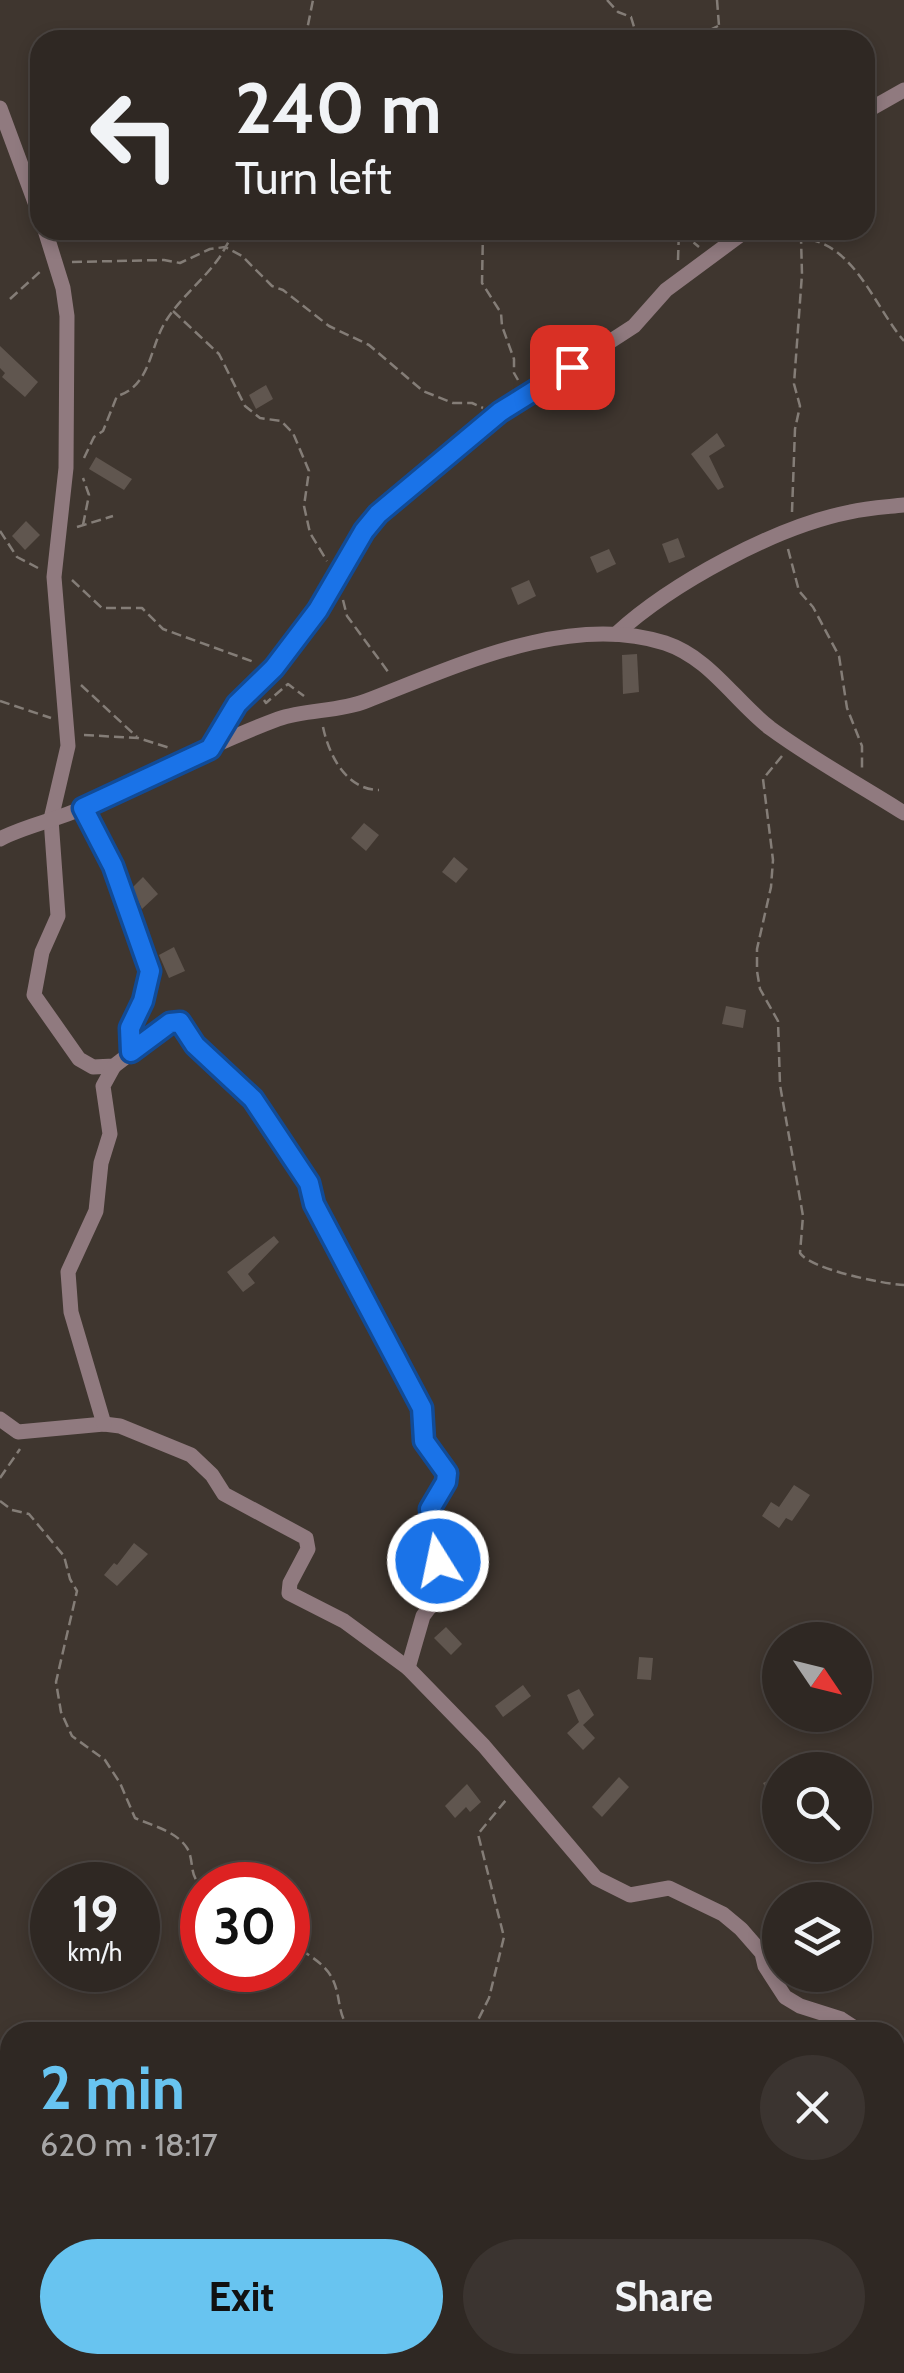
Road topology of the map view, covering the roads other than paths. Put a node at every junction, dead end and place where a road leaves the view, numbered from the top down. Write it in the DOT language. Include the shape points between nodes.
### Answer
graph roads {
  1 [pos="904,90"];
  2 [pos="875,106"];
  3 [pos="0,108"];
  4 [pos="30,189"];
  5 [pos="48,240"];
  6 [pos="734,240"];
  7 [pos="904,504"];
  8 [pos="616,634"];
  9 [pos="210,749"];
  10 [pos="83,808"];
  11 [pos="904,813"];
  12 [pos="51,819"];
  13 [pos="0,839"];
  14 [pos="131,1052"];
  15 [pos="114,1066"];
  16 [pos="0,1419"];
  17 [pos="104,1424"];
  18 [pos="408,1668"];
  19 [pos="846,2022"];
  1 -- 2 [label="street"];
  3 -- 4 [label="street"];
  5 -- 12 [label="street" via="64,288 68,414 55,568 66,766"];
  6 -- 9 [label="street" via="676,282 634,326 500,412 378,514"];
  7 -- 8 [label="street" via="785,531 713,568"];
  8 -- 9 [label="street" via="506,649 364,702 280,718"];
  8 -- 11 [label="street" via="692,655 766,725"];
  9 -- 10 [label="street"];
  10 -- 12 [label="street"];
  10 -- 14 [label="street" via="113,866 150,971 130,1028"];
  12 -- 13 [label="street"];
  12 -- 15 [label="street" via="58,916 34,995 84,1064"];
  14 -- 15 [label="street"];
  14 -- 18 [label="street" via="175,1020 253,1099 309,1183 327,1230 422,1408 424,1441 448,1476 430,1512 444,1582 423,1616"];
  15 -- 17 [label="street" via="103,1086 110,1134 96,1211 68,1272 71,1312"];
  16 -- 17 [label="street" via="18,1432"];
  17 -- 18 [label="street" via="191,1455 224,1494 304,1536 308,1550 289,1594 344,1621"];
  18 -- 19 [label="street" via="596,1878 630,1895 669,1888 722,1914 762,1953 786,1997"];
}
